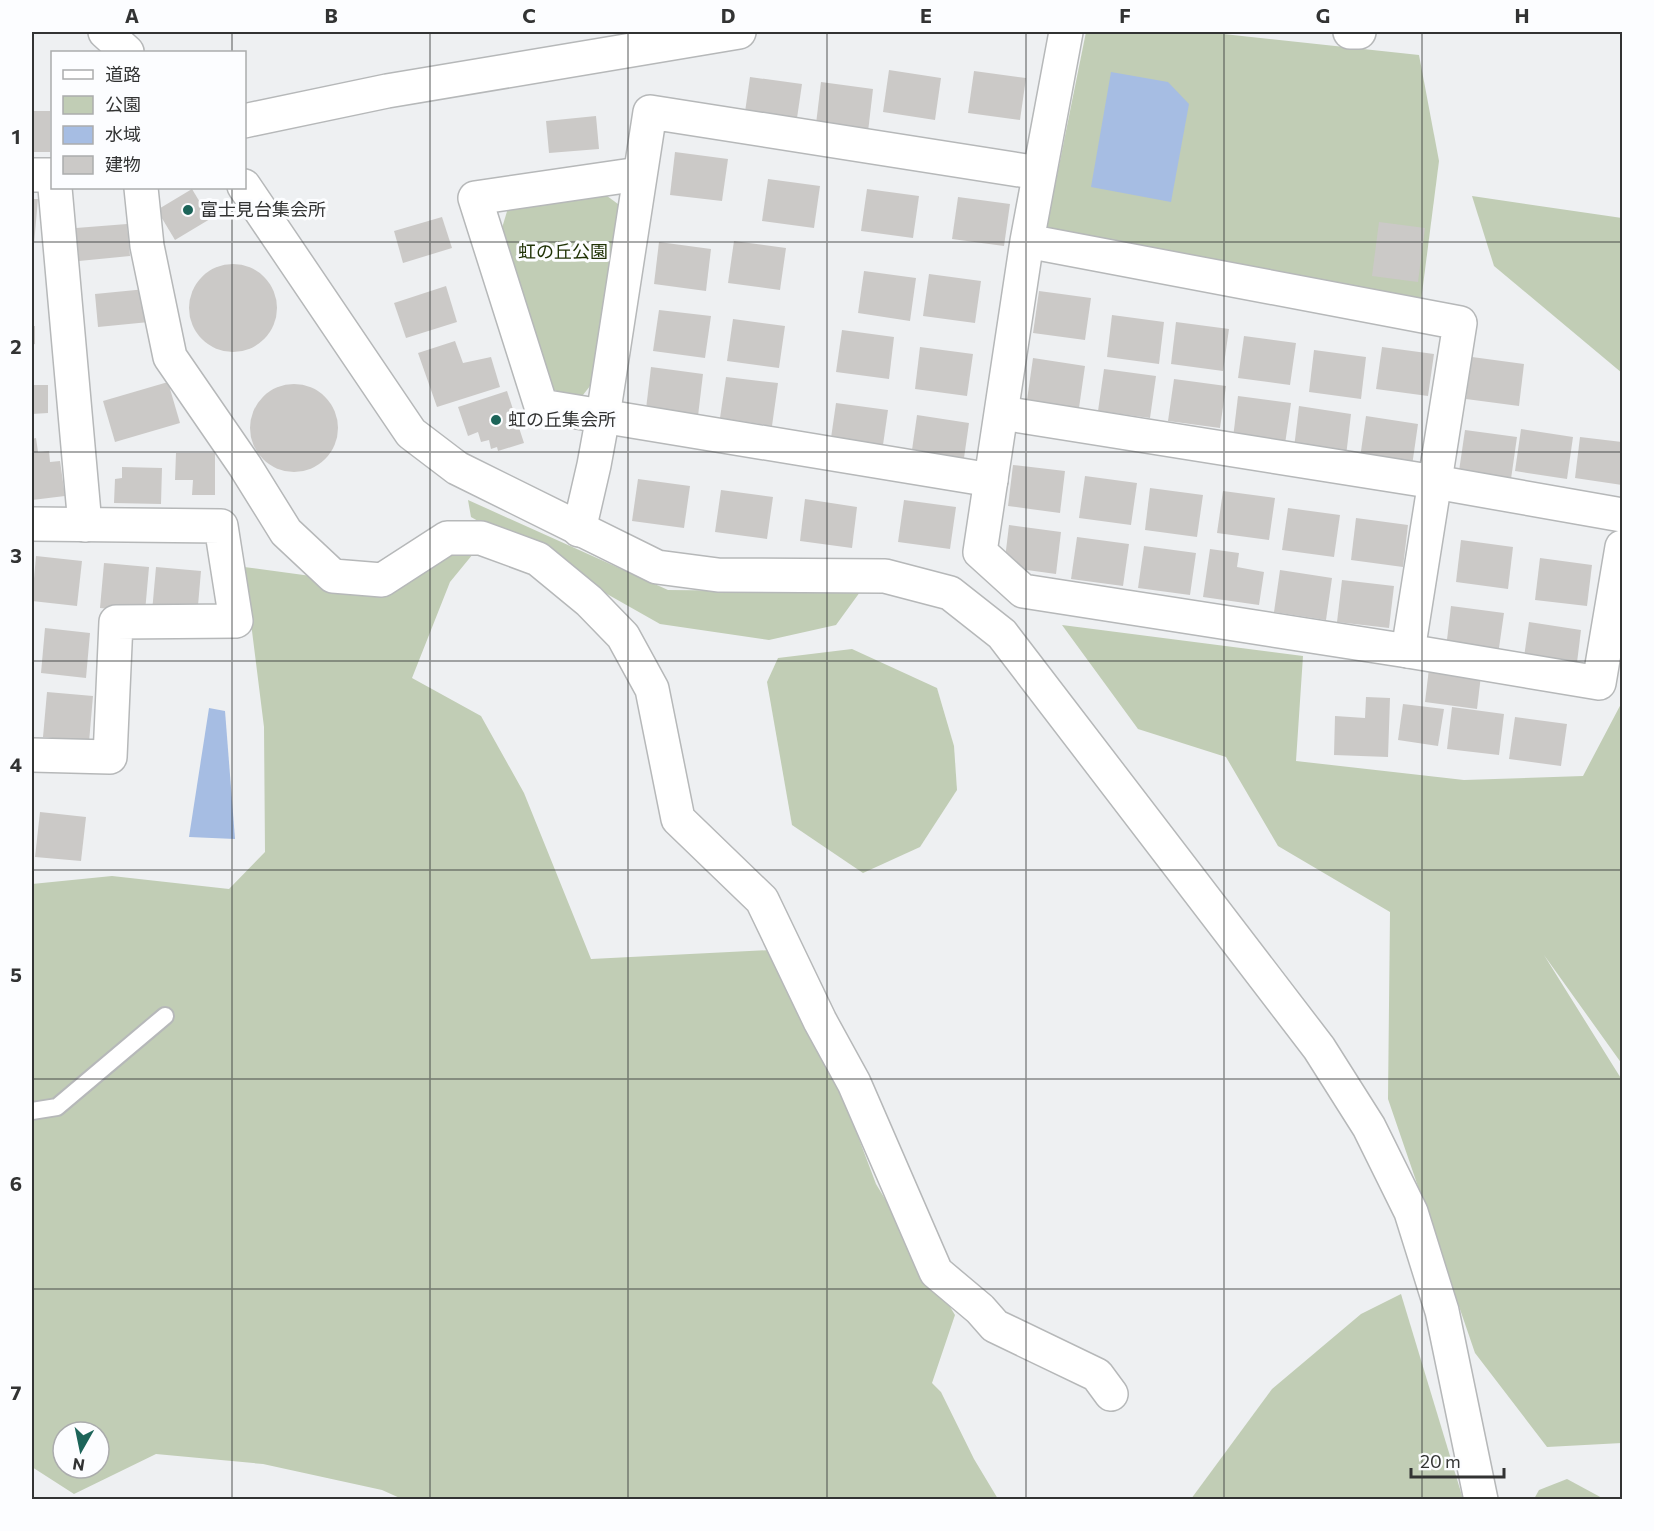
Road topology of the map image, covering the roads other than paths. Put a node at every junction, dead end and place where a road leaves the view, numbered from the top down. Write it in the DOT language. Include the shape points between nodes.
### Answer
graph roads {
  1 [pos="105,32"];
  2 [pos="739,32"];
  3 [pos="1065,32"];
  4 [pos="1350,32"];
  5 [pos="1359,32"];
  6 [pos="678,36"];
  7 [pos="126,51"];
  8 [pos="246,121"];
  9 [pos="1039,173"];
  10 [pos="639,174"];
  11 [pos="32,175"];
  12 [pos="51,176"];
  13 [pos="55,189"];
  14 [pos="141,189"];
  15 [pos="246,189"];
  16 [pos="1027,241"];
  17 [pos="1002,413"];
  18 [pos="603,416"];
  19 [pos="991,480"];
  20 [pos="1435,482"];
  21 [pos="1623,515"];
  22 [pos="32,524"];
  23 [pos="86,525"];
  24 [pos="579,530"];
  25 [pos="1623,547"];
  26 [pos="1408,651"];
  27 [pos="32,755"];
  28 [pos="165,1016"];
  29 [pos="32,1111"];
  30 [pos="1111,1394"];
  31 [pos="1481,1500"];
  1 -- 7 [label="street"];
  2 -- 6 [label="street"];
  3 -- 9 [label="street"];
  4 -- 5 [label="street"];
  6 -- 8 [label="street"];
  9 -- 10 [label="street" via="650,112"];
  9 -- 16 [label="street"];
  10 -- 18 [label="street"];
  10 -- 18 [label="street" via="475,198 541,406"];
  11 -- 12 [label="street"];
  13 -- 23 [label="street"];
  14 -- 30 [label="street" via="147,246 170,357 286,532 333,576 382,580 447,538 481,538 538,559 624,636 652,689 678,819 762,900 854,1083 936,1272 995,1326 1098,1375"];
  15 -- 24 [label="street" via="411,433 457,468"];
  16 -- 17 [label="street"];
  16 -- 20 [label="street" via="1460,323"];
  17 -- 19 [label="street"];
  17 -- 20 [label="street"];
  18 -- 19 [label="street"];
  18 -- 24 [label="street"];
  19 -- 26 [label="street" via="980,552 1023,591"];
  20 -- 21 [label="street"];
  20 -- 26 [label="street"];
  22 -- 23 [label="street"];
  23 -- 27 [label="street" via="221,526 236,621 116,622 110,757"];
  24 -- 31 [label="street" via="657,567 718,575 885,576 950,593 1002,634 1319,1048 1369,1127 1411,1212 1442,1311"];
  25 -- 26 [label="street" via="1599,683"];
  28 -- 29 [label="lane" via="57,1107"];
}
